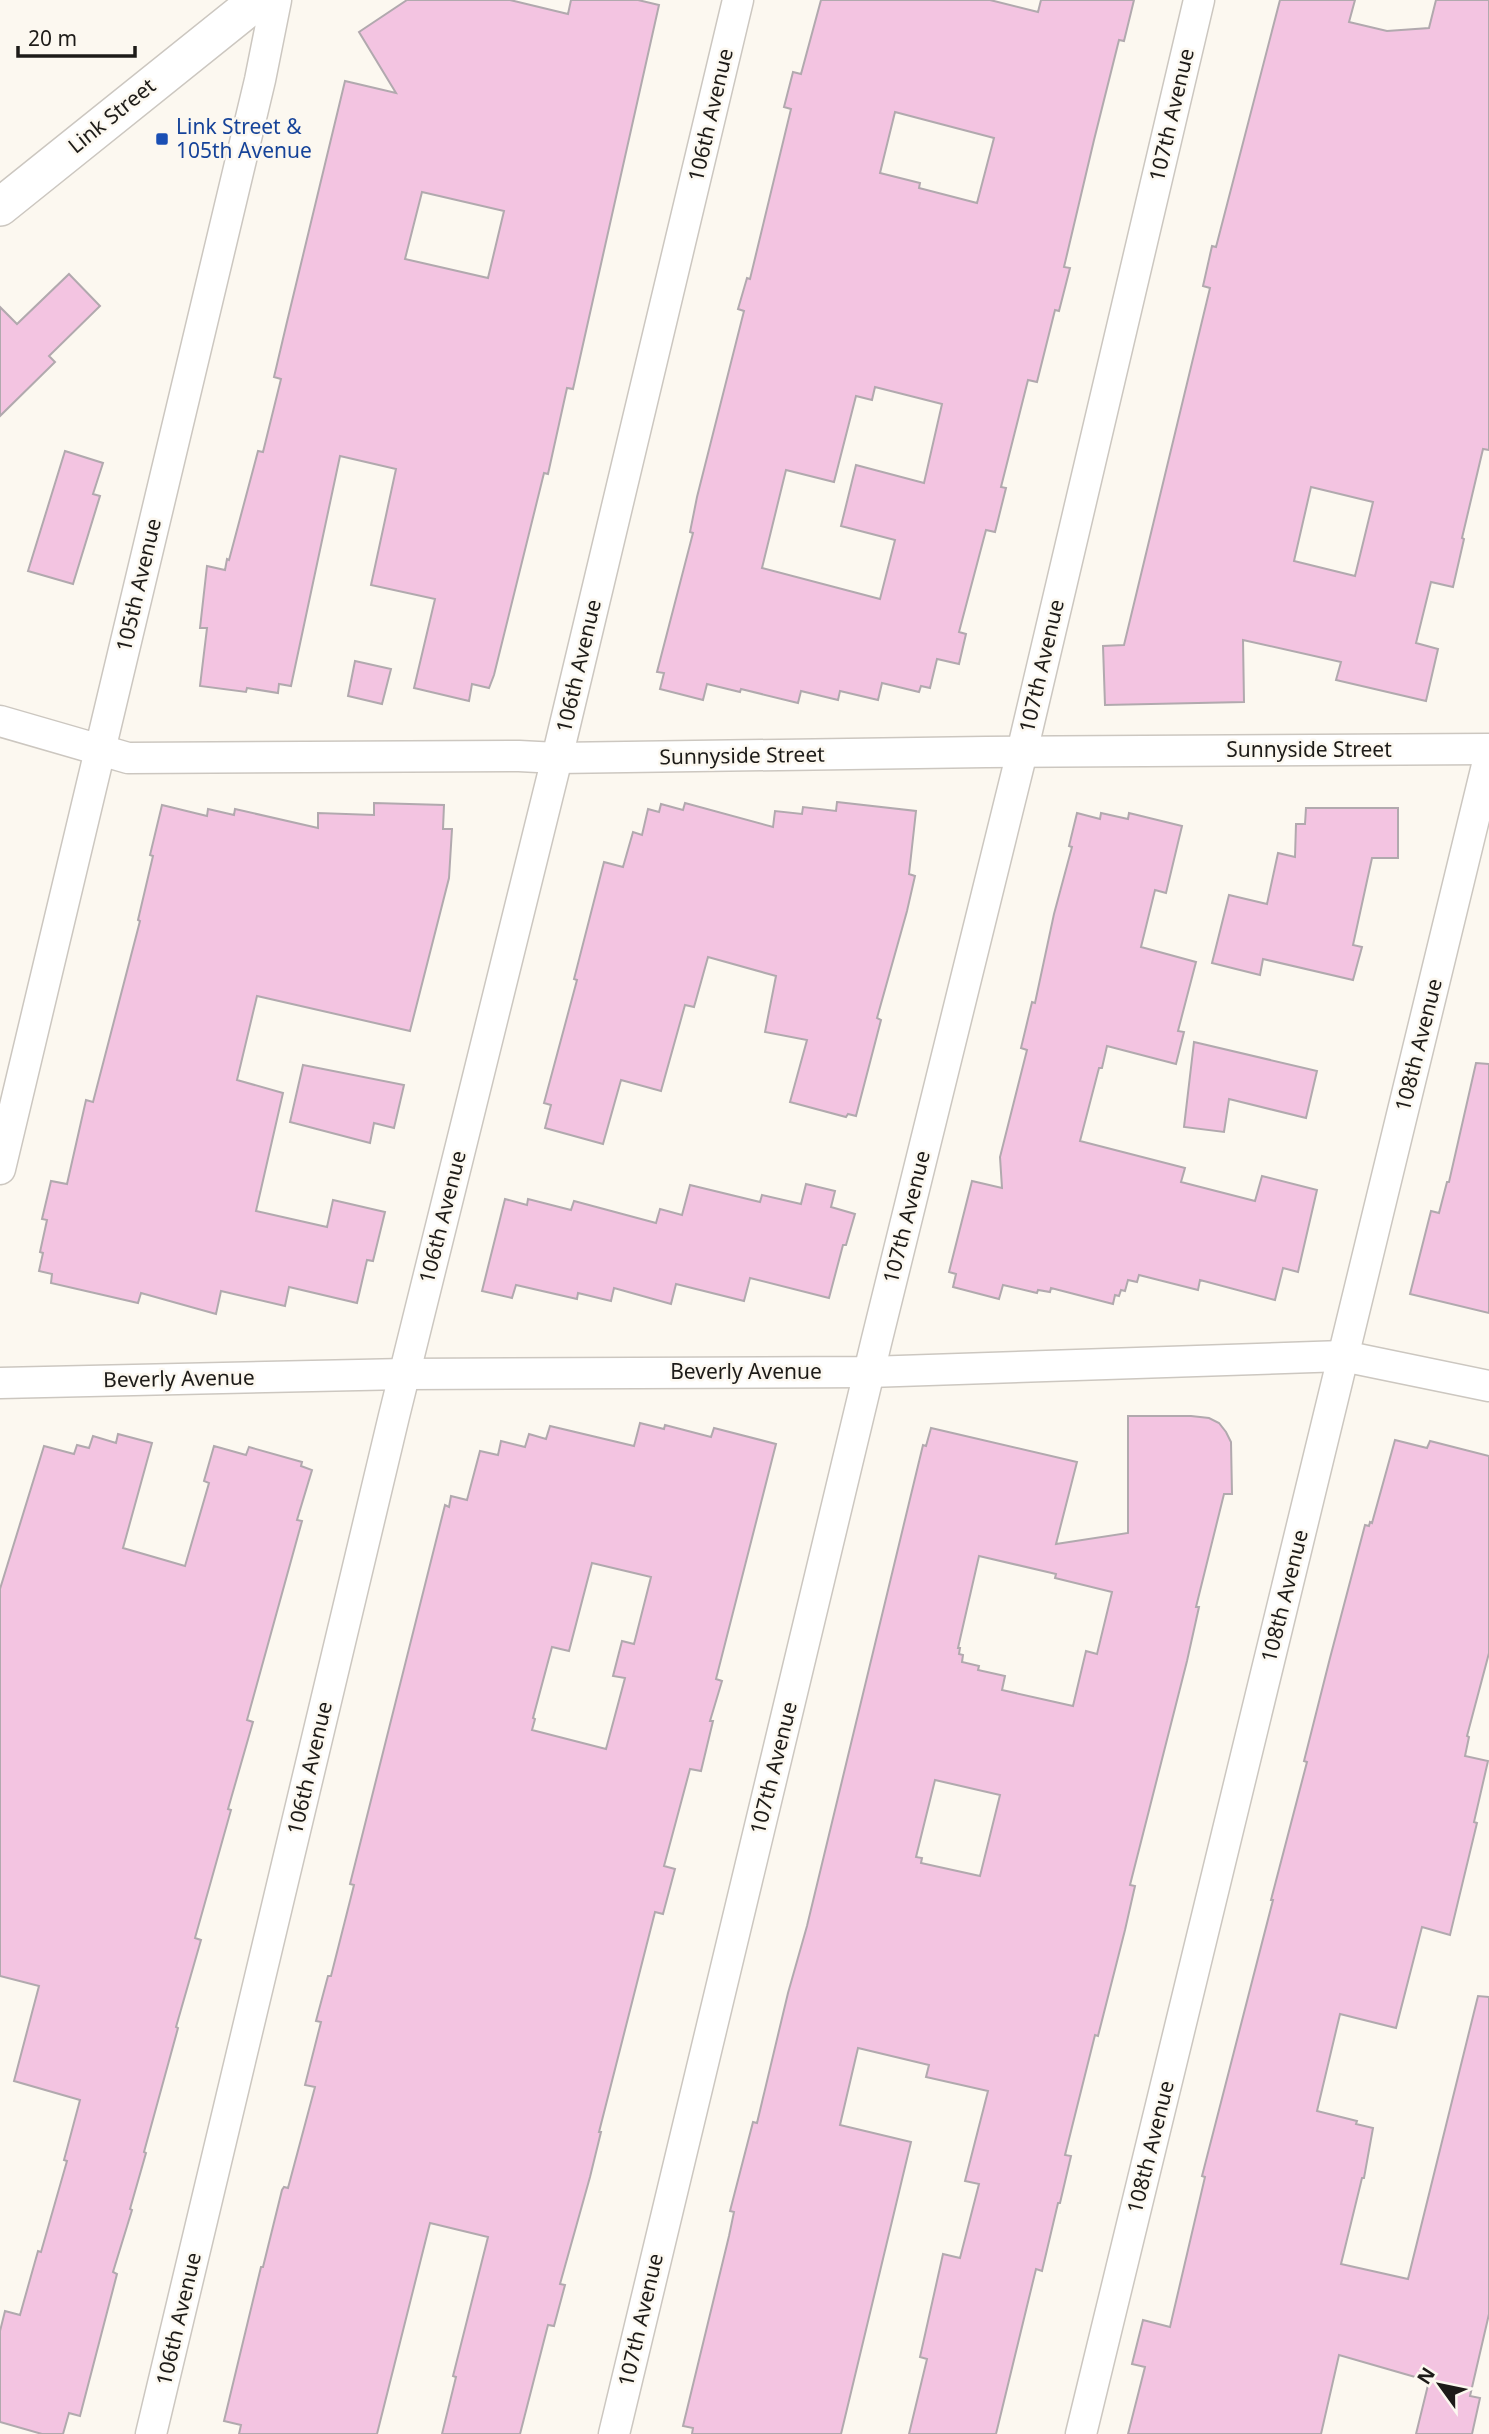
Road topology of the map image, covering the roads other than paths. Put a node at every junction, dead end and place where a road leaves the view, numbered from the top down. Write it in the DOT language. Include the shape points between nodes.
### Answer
graph roads {
  1 [pos="258,0"];
  2 [pos="276,0"];
  3 [pos="738,0"];
  4 [pos="1199,0"];
  5 [pos="0,207"];
  6 [pos="0,721"];
  7 [pos="1489,749"];
  8 [pos="101,750"];
  9 [pos="1022,752"];
  10 [pos="1489,757"];
  11 [pos="557,758"];
  12 [pos="0,1170"];
  13 [pos="1343,1356"];
  14 [pos="869,1372"];
  15 [pos="405,1374"];
  16 [pos="0,1383"];
  17 [pos="1489,1385"];
  18 [pos="151,2434"];
  19 [pos="614,2434"];
  20 [pos="1081,2434"];
  1 -- 5 [label="street, Link Street"];
  2 -- 8 [label="street, 105th Avenue"];
  3 -- 11 [label="street, 106th Avenue"];
  4 -- 9 [label="street, 107th Avenue"];
  6 -- 8 [label="street, Sunnyside Street"];
  7 -- 9 [label="street, Sunnyside Street"];
  8 -- 11 [label="street, Sunnyside Street" via="128,758"];
  8 -- 12 [label="street, 105th Avenue"];
  9 -- 11 [label="street, Sunnyside Street"];
  9 -- 14 [label="street, 107th Avenue"];
  10 -- 13 [label="street, 108th Avenue"];
  11 -- 15 [label="street, 106th Avenue"];
  13 -- 14 [label="street, Beverly Avenue"];
  13 -- 17 [label="street, Beverly Avenue"];
  13 -- 20 [label="street, 108th Avenue"];
  14 -- 15 [label="street, Beverly Avenue"];
  14 -- 19 [label="street, 107th Avenue"];
  15 -- 16 [label="street, Beverly Avenue"];
  15 -- 18 [label="street, 106th Avenue"];
}
